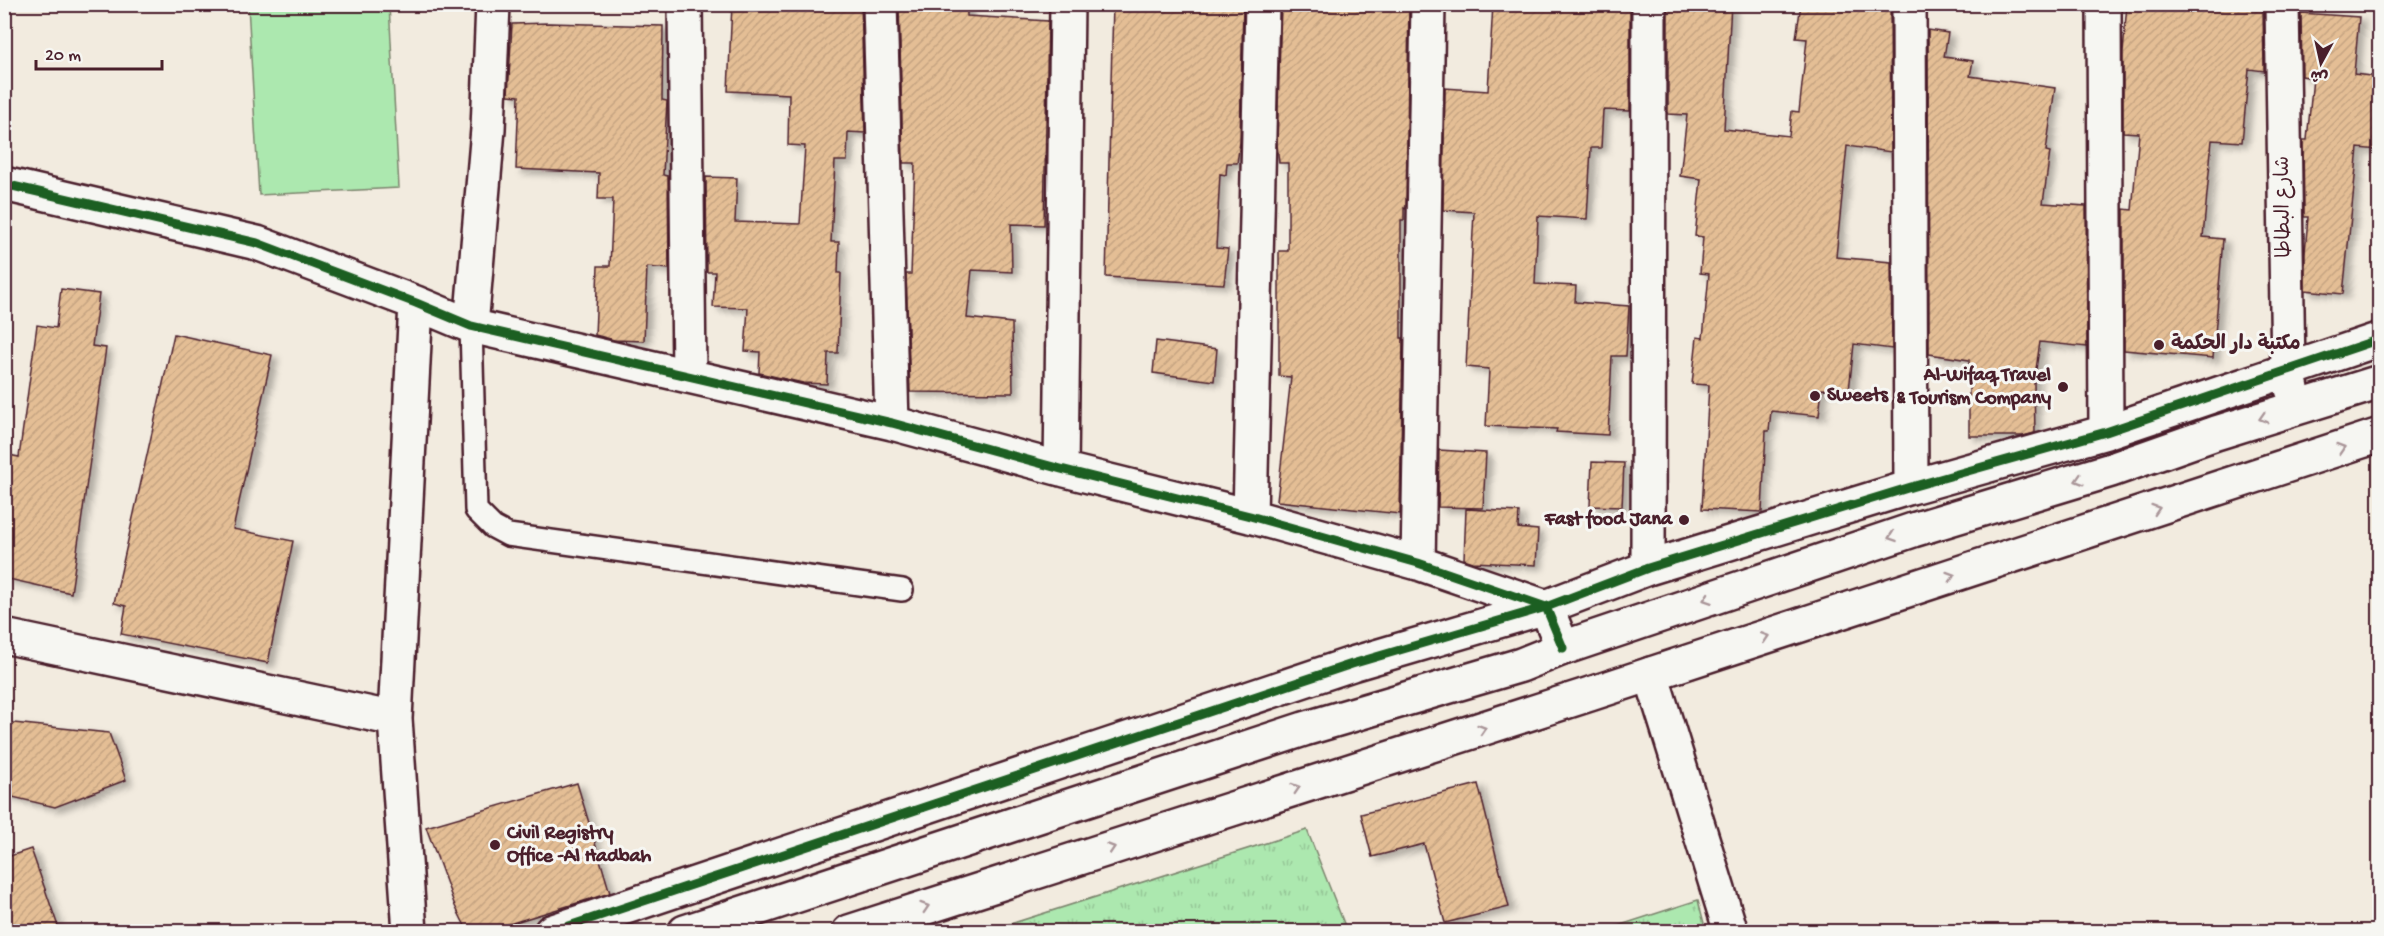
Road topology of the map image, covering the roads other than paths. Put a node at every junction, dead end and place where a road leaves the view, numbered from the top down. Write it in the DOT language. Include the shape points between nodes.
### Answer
graph roads {
  1 [pos="493,4"];
  2 [pos="685,4"];
  3 [pos="880,4"];
  4 [pos="1067,4"];
  5 [pos="1262,4"];
  6 [pos="1428,4"];
  7 [pos="1649,4"];
  8 [pos="1909,4"];
  9 [pos="2104,4"];
  10 [pos="2282,4"];
  11 [pos="4,184"];
  12 [pos="416,303"];
  13 [pos="471,326"];
  14 [pos="2379,339"];
  15 [pos="2288,370"];
  16 [pos="689,376"];
  17 [pos="2379,382"];
  18 [pos="2295,408"];
  19 [pos="892,423"];
  20 [pos="2106,432"];
  21 [pos="2379,435"];
  22 [pos="1061,469"];
  23 [pos="1911,487"];
  24 [pos="1250,516"];
  25 [pos="1418,563"];
  26 [pos="1648,568"];
  27 [pos="902,591"];
  28 [pos="1546,607"];
  29 [pos="4,636"];
  30 [pos="1563,648"];
  31 [pos="1651,674"];
  32 [pos="395,719"];
  33 [pos="410,932"];
  34 [pos="552,932"];
  35 [pos="686,932"];
  36 [pos="849,932"];
  37 [pos="1731,932"];
  1 -- 13 [label="street" via="488,129"];
  2 -- 16 [label="street"];
  3 -- 19 [label="street"];
  4 -- 22 [label="street"];
  5 -- 24 [label="street"];
  6 -- 25 [label="street"];
  7 -- 26 [label="street"];
  8 -- 23 [label="street"];
  9 -- 20 [label="street"];
  10 -- 15 [label="street, شارع البطاطا"];
  11 -- 12 [label="street" via="257,243"];
  12 -- 13 [label="street"];
  12 -- 32 [label="street"];
  13 -- 16 [label="street"];
  13 -- 27 [label="lane" via="476,510 493,526 508,535"];
  14 -- 15 [label="street"];
  15 -- 18 [label="street, شارع البطاطا"];
  15 -- 20 [label="street"];
  16 -- 19 [label="street"];
  17 -- 18 [label="street"];
  18 -- 30 [label="street, one-way" via="2111,470 1913,530"];
  19 -- 22 [label="street"];
  20 -- 23 [label="street"];
  31 -- 21 [label="street, one-way"];
  22 -- 24 [label="street"];
  23 -- 26 [label="street"];
  24 -- 25 [label="street"];
  25 -- 28 [label="street"];
  26 -- 28 [label="street"];
  28 -- 30 [label="street"];
  28 -- 34 [label="street" via="1352,664"];
  29 -- 32 [label="street"];
  30 -- 35 [label="street" via="1521,665 1304,729"];
  36 -- 31 [label="street, one-way"];
  31 -- 37 [label="street"];
  32 -- 33 [label="street"];
}
